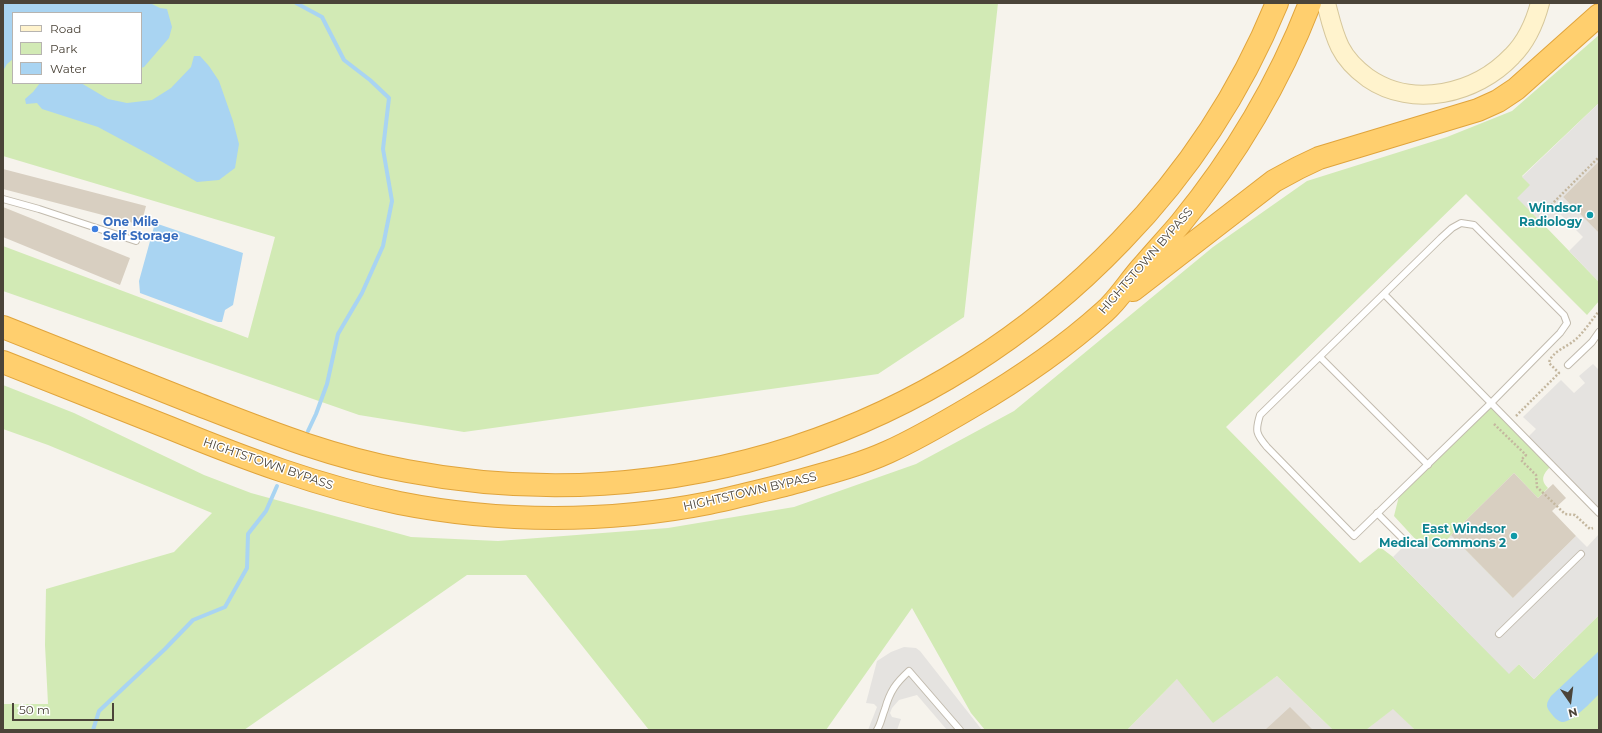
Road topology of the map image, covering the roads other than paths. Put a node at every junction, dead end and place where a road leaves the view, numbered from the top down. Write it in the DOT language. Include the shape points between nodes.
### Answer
graph roads {
  1 [pos="1277,3"];
  2 [pos="1310,3"];
  3 [pos="1326,3"];
  4 [pos="1540,3"];
  5 [pos="1599,15"];
  6 [pos="3,199"];
  7 [pos="136,241"];
  8 [pos="1384,294"];
  9 [pos="1106,310"];
  10 [pos="3,327"];
  11 [pos="1599,332"];
  12 [pos="1320,357"];
  13 [pos="3,362"];
  14 [pos="1568,365"];
  15 [pos="1491,403"];
  16 [pos="1428,465"];
  17 [pos="1377,513"];
  18 [pos="1599,513"];
  19 [pos="1407,543"];
  20 [pos="1581,554"];
  21 [pos="1499,634"];
  22 [pos="877,730"];
  23 [pos="960,730"];
  1 -- 10 [label="highway" via="1247,68 1198,148 1140,222 1065,296 989,353 937,385 870,419 767,456 715,469 607,484 552,486 498,483 415,473 366,463 284,438"];
  2 -- 9 [label="highway, HIGHTSTOWN BYPASS" via="1285,60 1230,158 1179,225"];
  3 -- 4 [label="main road" via="1340,48 1361,72 1380,85 1402,93 1435,95 1468,86 1500,68 1514,55 1532,27"];
  5 -- 9 [label="highway" via="1516,89 1498,101 1478,110 1319,158 1274,182"];
  6 -- 7 [label="lane"];
  8 -- 12 [label="lane"];
  8 -- 15 [label="lane"];
  8 -- 15 [label="lane" via="1441,238 1461,223 1474,225 1564,315 1567,323 1560,333"];
  9 -- 13 [label="highway, HIGHTSTOWN BYPASS" via="1008,385 942,424 887,452 834,473 707,504 595,517 510,517 460,512 402,504 343,490 288,474 232,453"];
  11 -- 14 [label="lane"];
  12 -- 16 [label="lane"];
  12 -- 17 [label="lane" via="1260,415 1256,428 1258,436 1354,536"];
  15 -- 16 [label="lane"];
  15 -- 18 [label="lane"];
  16 -- 17 [label="lane"];
  17 -- 19 [label="lane"];
  20 -- 21 [label="lane"];
  22 -- 23 [label="lane" via="896,683 909,671"];
}
